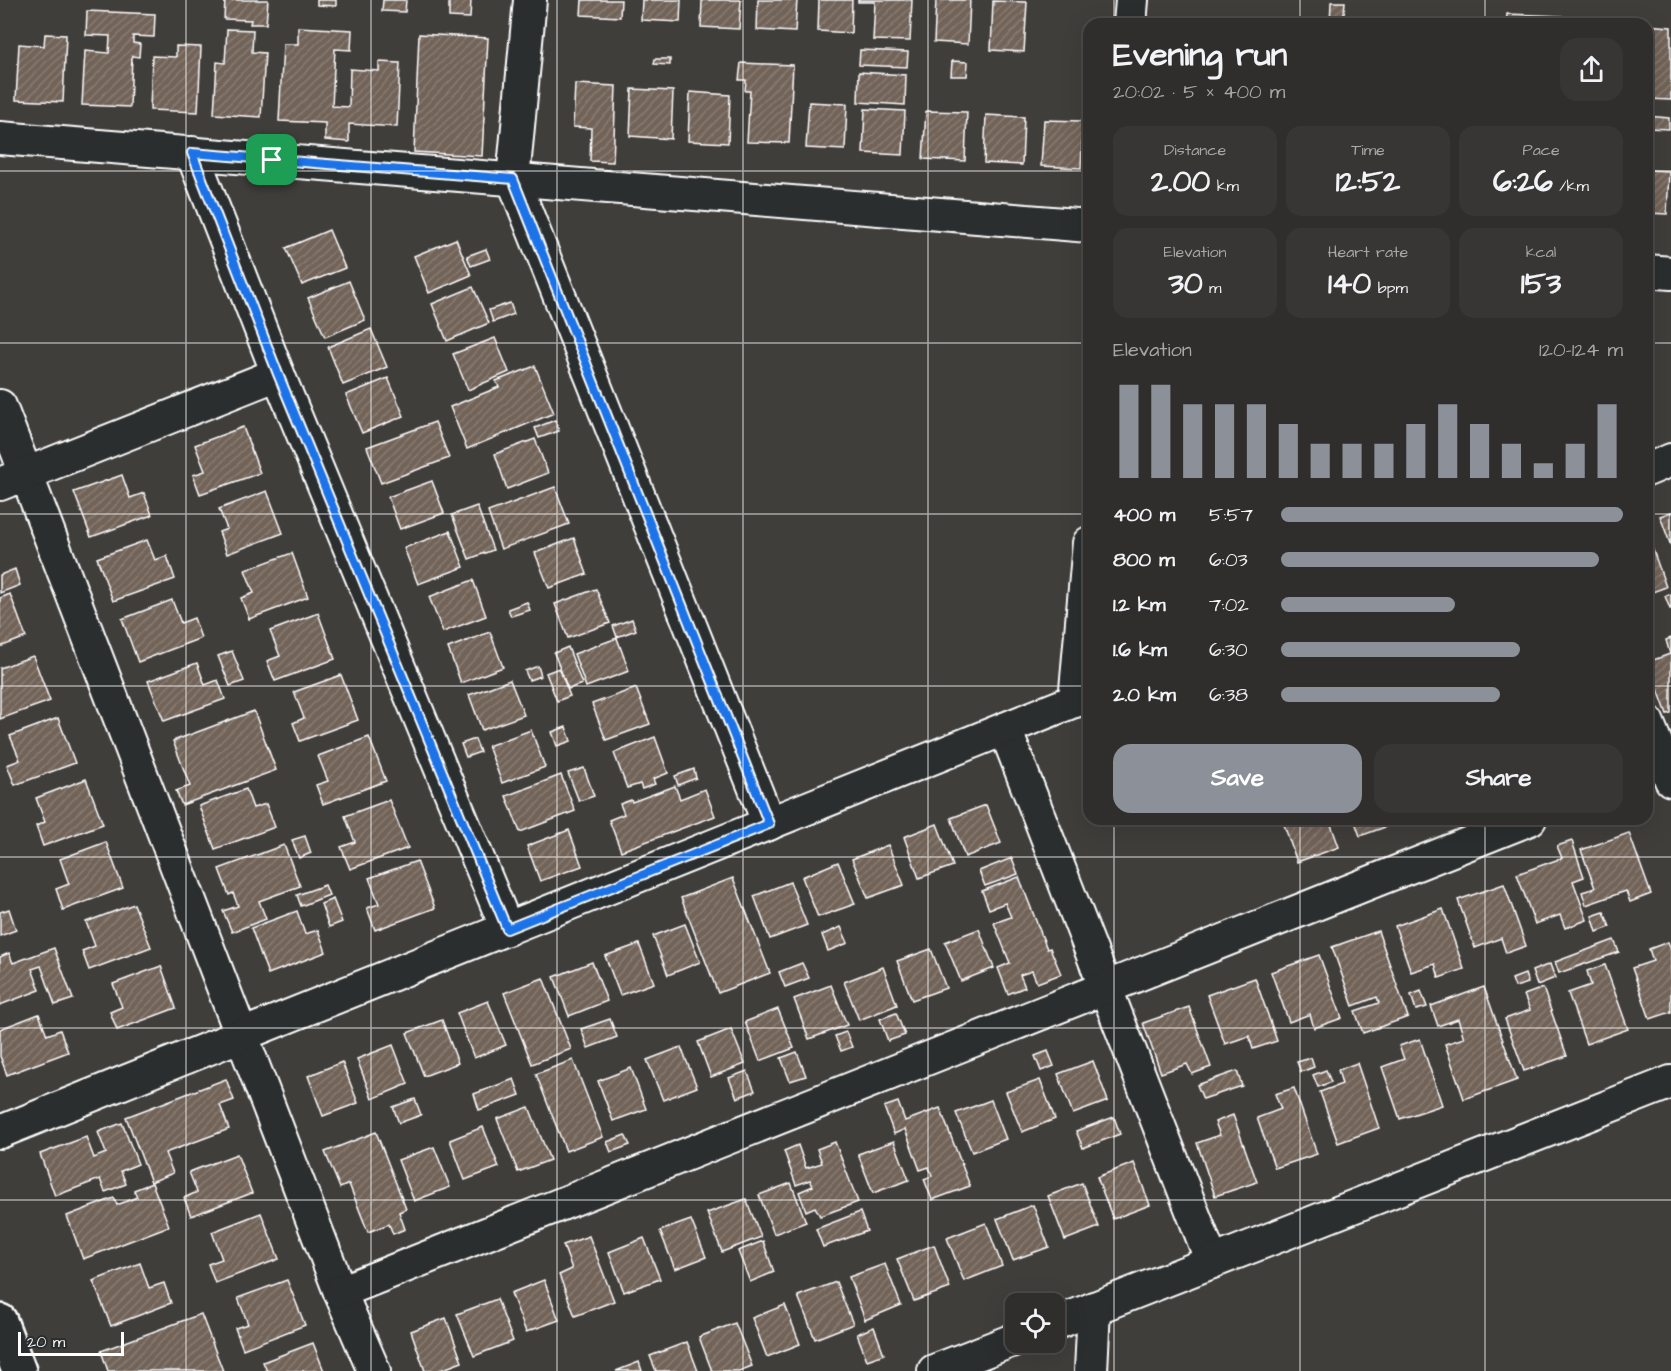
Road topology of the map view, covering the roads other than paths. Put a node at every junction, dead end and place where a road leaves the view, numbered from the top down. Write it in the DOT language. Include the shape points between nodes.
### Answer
graph roads {
  1 [pos="530,0"];
  2 [pos="1132,0"];
  3 [pos="1130,18"];
  4 [pos="0,138"];
  5 [pos="192,153"];
  6 [pos="513,179"];
  7 [pos="1083,226"];
  8 [pos="1653,272"];
  9 [pos="1671,273"];
  10 [pos="278,374"];
  11 [pos="0,406"];
  12 [pos="1671,460"];
  13 [pos="1653,468"];
  14 [pos="13,479"];
  15 [pos="1083,676"];
  16 [pos="1082,698"];
  17 [pos="1005,729"];
  18 [pos="1653,738"];
  19 [pos="1664,770"];
  20 [pos="769,824"];
  21 [pos="1515,825"];
  22 [pos="507,929"];
  23 [pos="1105,988"];
  24 [pos="241,1035"];
  25 [pos="1671,1082"];
  26 [pos="0,1132"];
  27 [pos="1212,1262"];
  28 [pos="340,1292"];
  29 [pos="1094,1308"];
  30 [pos="1065,1320"];
  31 [pos="0,1321"];
  32 [pos="1005,1343"];
  33 [pos="20,1371"];
  34 [pos="374,1371"];
  35 [pos="934,1371"];
  36 [pos="1091,1371"];
  1 -- 6 [label="street"];
  2 -- 3 [label="street"];
  4 -- 5 [label="street"];
  5 -- 6 [label="street"];
  5 -- 10 [label="street"];
  6 -- 7 [label="street"];
  6 -- 20 [label="street"];
  8 -- 9 [label="street"];
  10 -- 14 [label="street"];
  10 -- 22 [label="street"];
  11 -- 14 [label="street"];
  12 -- 13 [label="street"];
  14 -- 24 [label="street"];
  15 -- 16 [label="street"];
  16 -- 17 [label="street"];
  17 -- 20 [label="street"];
  17 -- 23 [label="street"];
  18 -- 19 [label="street"];
  20 -- 22 [label="street"];
  21 -- 23 [label="street"];
  22 -- 24 [label="street"];
  23 -- 27 [label="street"];
  23 -- 28 [label="street"];
  24 -- 26 [label="street"];
  24 -- 28 [label="street"];
  25 -- 27 [label="street"];
  27 -- 29 [label="street"];
  28 -- 34 [label="street"];
  29 -- 30 [label="street"];
  29 -- 36 [label="street"];
  31 -- 33 [label="street"];
  32 -- 35 [label="street"];
}
